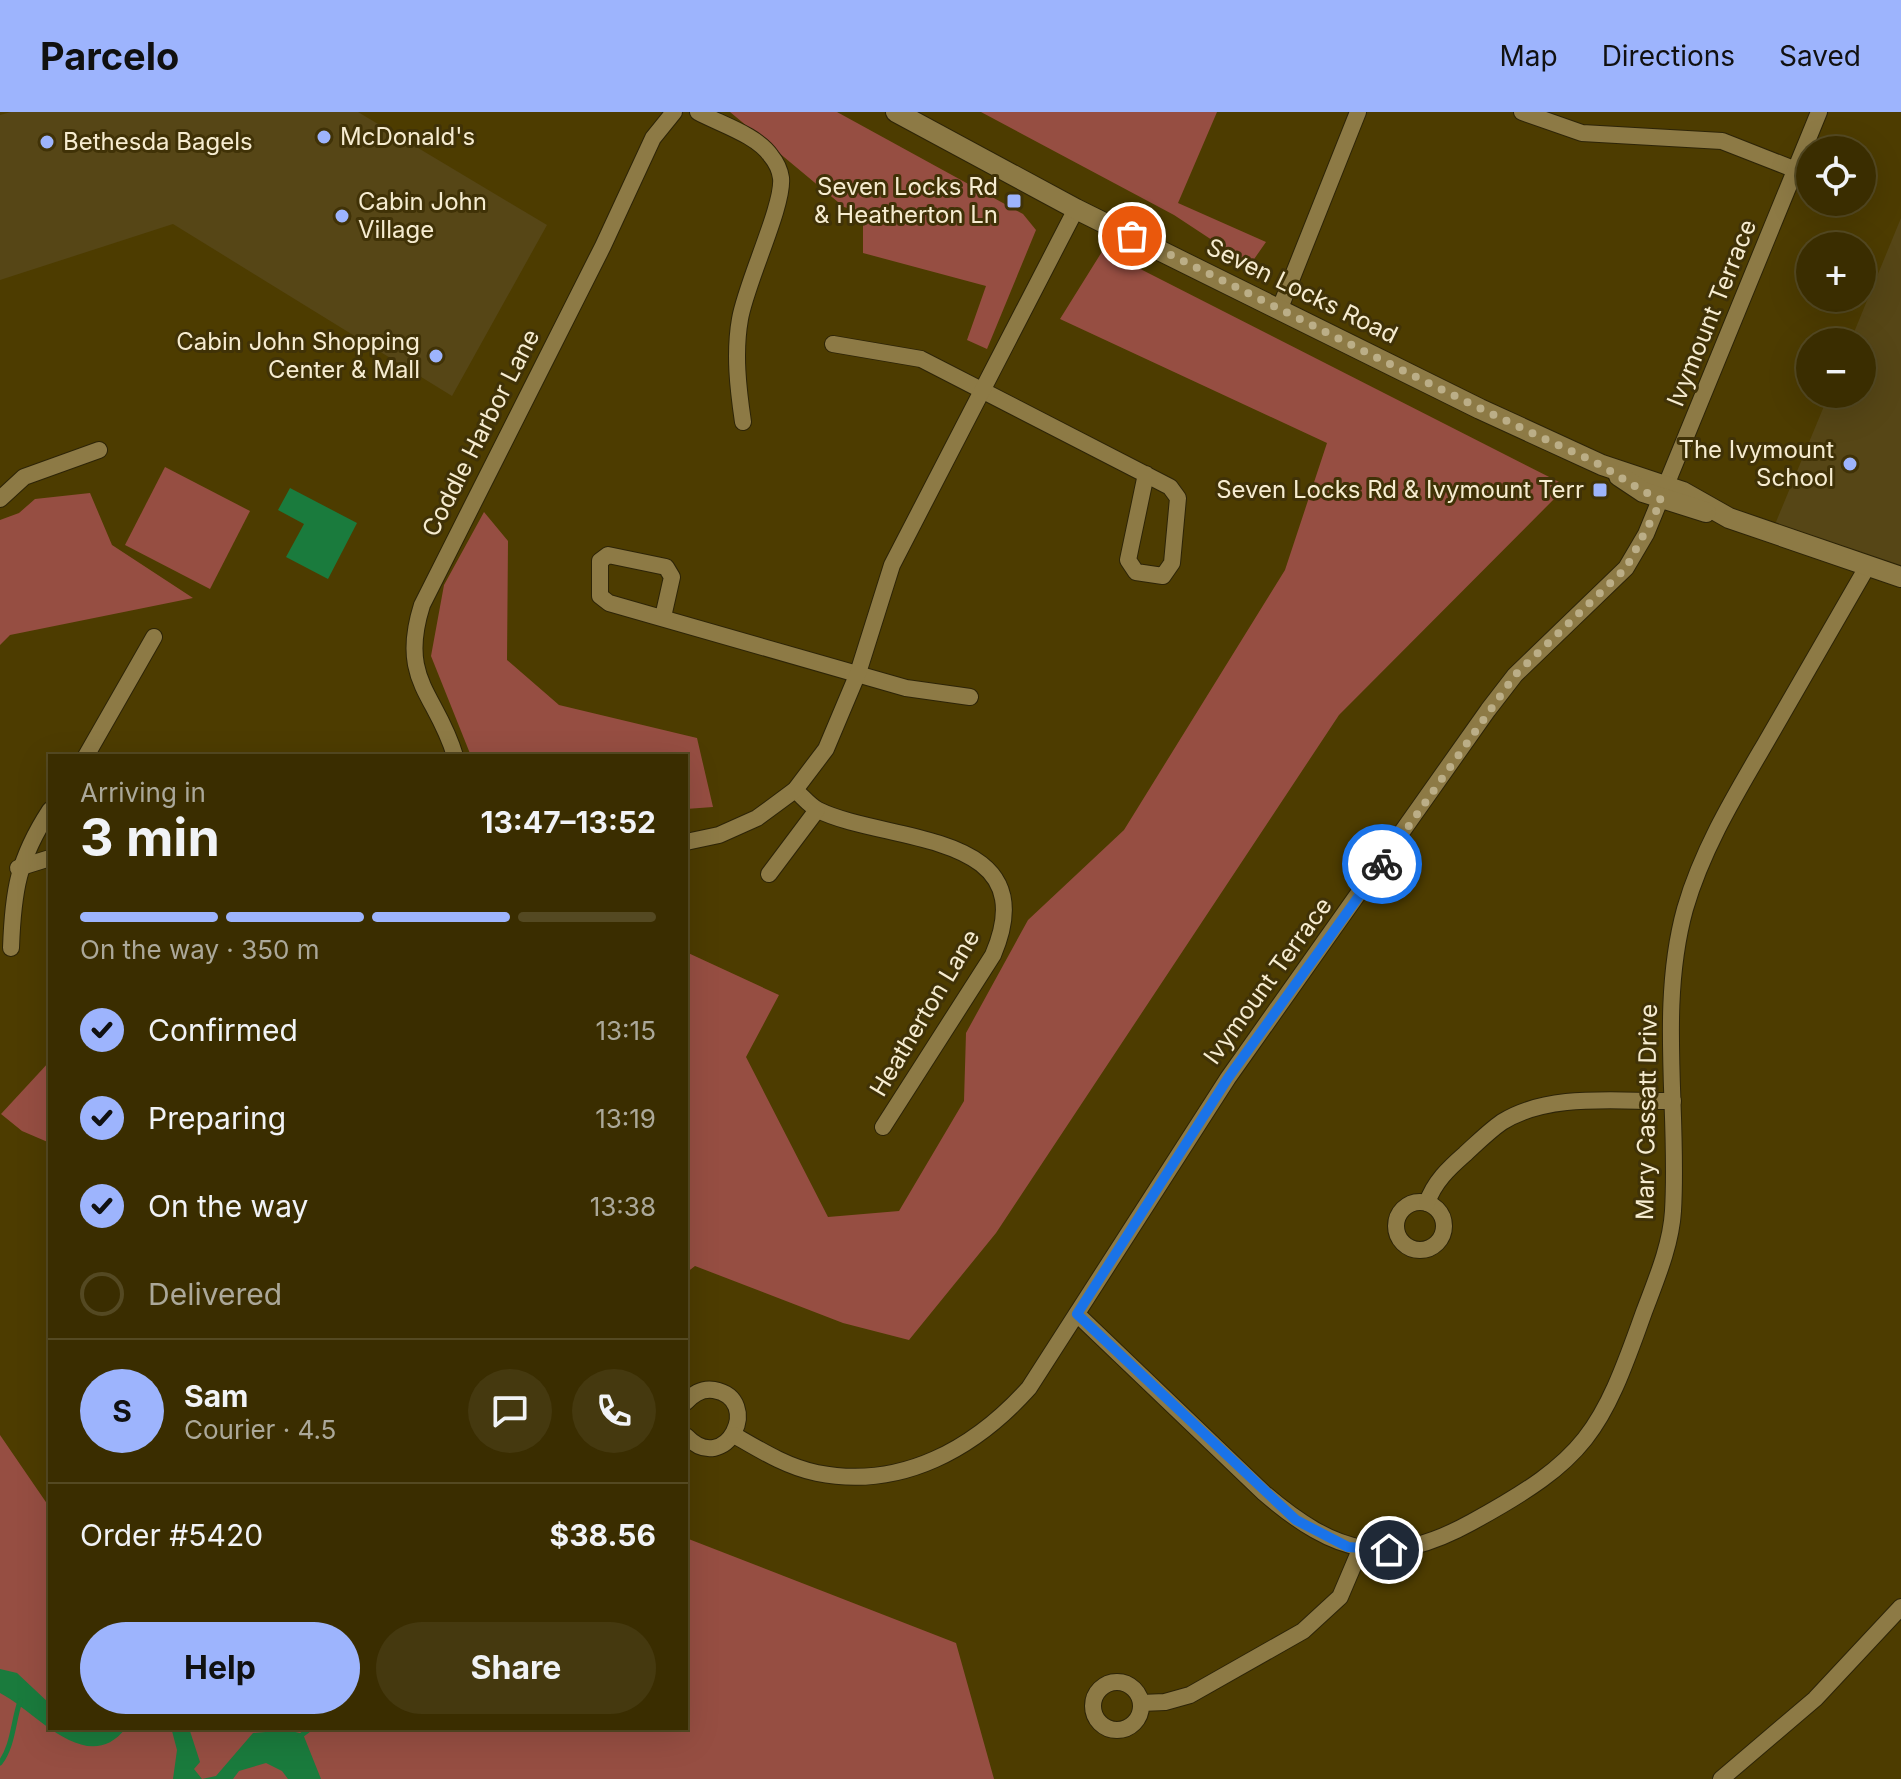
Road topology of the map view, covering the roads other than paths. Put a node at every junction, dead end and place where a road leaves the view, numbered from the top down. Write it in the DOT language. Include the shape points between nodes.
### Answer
graph roads {
  1 [pos="658,112"];
  2 [pos="674,112"];
  3 [pos="698,112"];
  4 [pos="896,112"];
  5 [pos="1358,112"];
  6 [pos="1522,112"];
  7 [pos="1819,112"];
  8 [pos="1809,136"];
  9 [pos="653,138"];
  10 [pos="1796,170"];
  11 [pos="1076,209"];
  12 [pos="1280,308"];
  13 [pos="833,344"];
  14 [pos="982,388"];
  15 [pos="743,422"];
  16 [pos="99,450"];
  17 [pos="1146,474"];
  18 [pos="1665,493"];
  19 [pos="0,499"];
  20 [pos="1867,567"];
  21 [pos="1901,577"];
  22 [pos="663,617"];
  23 [pos="154,637"];
  24 [pos="858,673"];
  25 [pos="970,697"];
  26 [pos="87,754"];
  27 [pos="454,754"];
  28 [pos="795,790"];
  29 [pos="817,810"];
  30 [pos="48,814"];
  31 [pos="688,842"];
  32 [pos="48,859"];
  33 [pos="18,868"];
  34 [pos="769,874"];
  35 [pos="11,948"];
  36 [pos="1673,1101"];
  37 [pos="883,1127"];
  38 [pos="1427,1203"];
  39 [pos="1077,1314"];
  40 [pos="688,1401"];
  41 [pos="734,1435"];
  42 [pos="688,1438"];
  43 [pos="1360,1550"];
  44 [pos="1901,1607"];
  45 [pos="1141,1703"];
  46 [pos="1721,1779"];
  1 -- 9 [label="street, Coddle Harbor Lane"];
  2 -- 9 [label="street, Coddle Harbor Lane"];
  3 -- 15 [label="street" via="759,144 769,152 781,178 740,319 737,371"];
  4 -- 11 [label="main road, Seven Locks Road"];
  5 -- 12 [label="street"];
  6 -- 10 [label="street" via="1582,133 1722,141"];
  7 -- 8 [label="street, Ivymount Terrace"];
  9 -- 27 [label="street, Coddle Harbor Lane" via="422,605 414,640 420,684"];
  10 -- 18 [label="street, Ivymount Terrace"];
  11 -- 12 [label="main road, Seven Locks Road"];
  11 -- 14 [label="street"];
  12 -- 18 [label="main road, Seven Locks Road" via="1602,465 1643,492"];
  13 -- 14 [label="street" via="921,359"];
  14 -- 17 [label="street"];
  14 -- 24 [label="street" via="892,565"];
  16 -- 19 [label="street" via="24,477"];
  17 -- 17 [label="street" via="1178,498 1172,563 1163,576 1136,572 1128,560"];
  18 -- 20 [label="main road, Seven Locks Road"];
  18 -- 39 [label="street, Ivymount Terrace" via="1626,568 1515,675 1488,710 1228,1078"];
  20 -- 21 [label="main road"];
  20 -- 36 [label="street, Mary Cassatt Drive" via="1727,810 1695,880 1679,935 1673,984"];
  22 -- 22 [label="street" via="600,596 600,561 608,555 666,567 672,577"];
  22 -- 24 [label="street"];
  23 -- 26 [label="street"];
  24 -- 25 [label="street" via="906,688"];
  24 -- 28 [label="street" via="837,730"];
  28 -- 29 [label="street, Heatherton Lane"];
  28 -- 31 [label="street" via="757,818"];
  29 -- 34 [label="street"];
  29 -- 37 [label="street, Heatherton Lane" via="955,848 992,874 1001,892 1003,927 993,955"];
  30 -- 33 [label="street"];
  32 -- 33 [label="street"];
  33 -- 35 [label="street"];
  36 -- 38 [label="street" via="1554,1104 1517,1114 1456,1163 1438,1181"];
  36 -- 43 [label="street, Mary Cassatt Drive" via="1670,1231 1622,1374 1592,1432 1554,1474 1468,1524 1407,1548"];
  39 -- 41 [label="street, Ivymount Terrace" via="1029,1388 1000,1420 955,1452 909,1469 867,1475 818,1473 773,1458"];
  39 -- 43 [label="street, Mary Cassatt Drive" via="1296,1520"];
  40 -- 41 [label="street" via="708,1390 725,1394 737,1408"];
  41 -- 42 [label="street" via="711,1448"];
  43 -- 45 [label="street" via="1340,1597 1303,1631 1190,1695"];
  44 -- 46 [label="street" via="1815,1699"];
}
